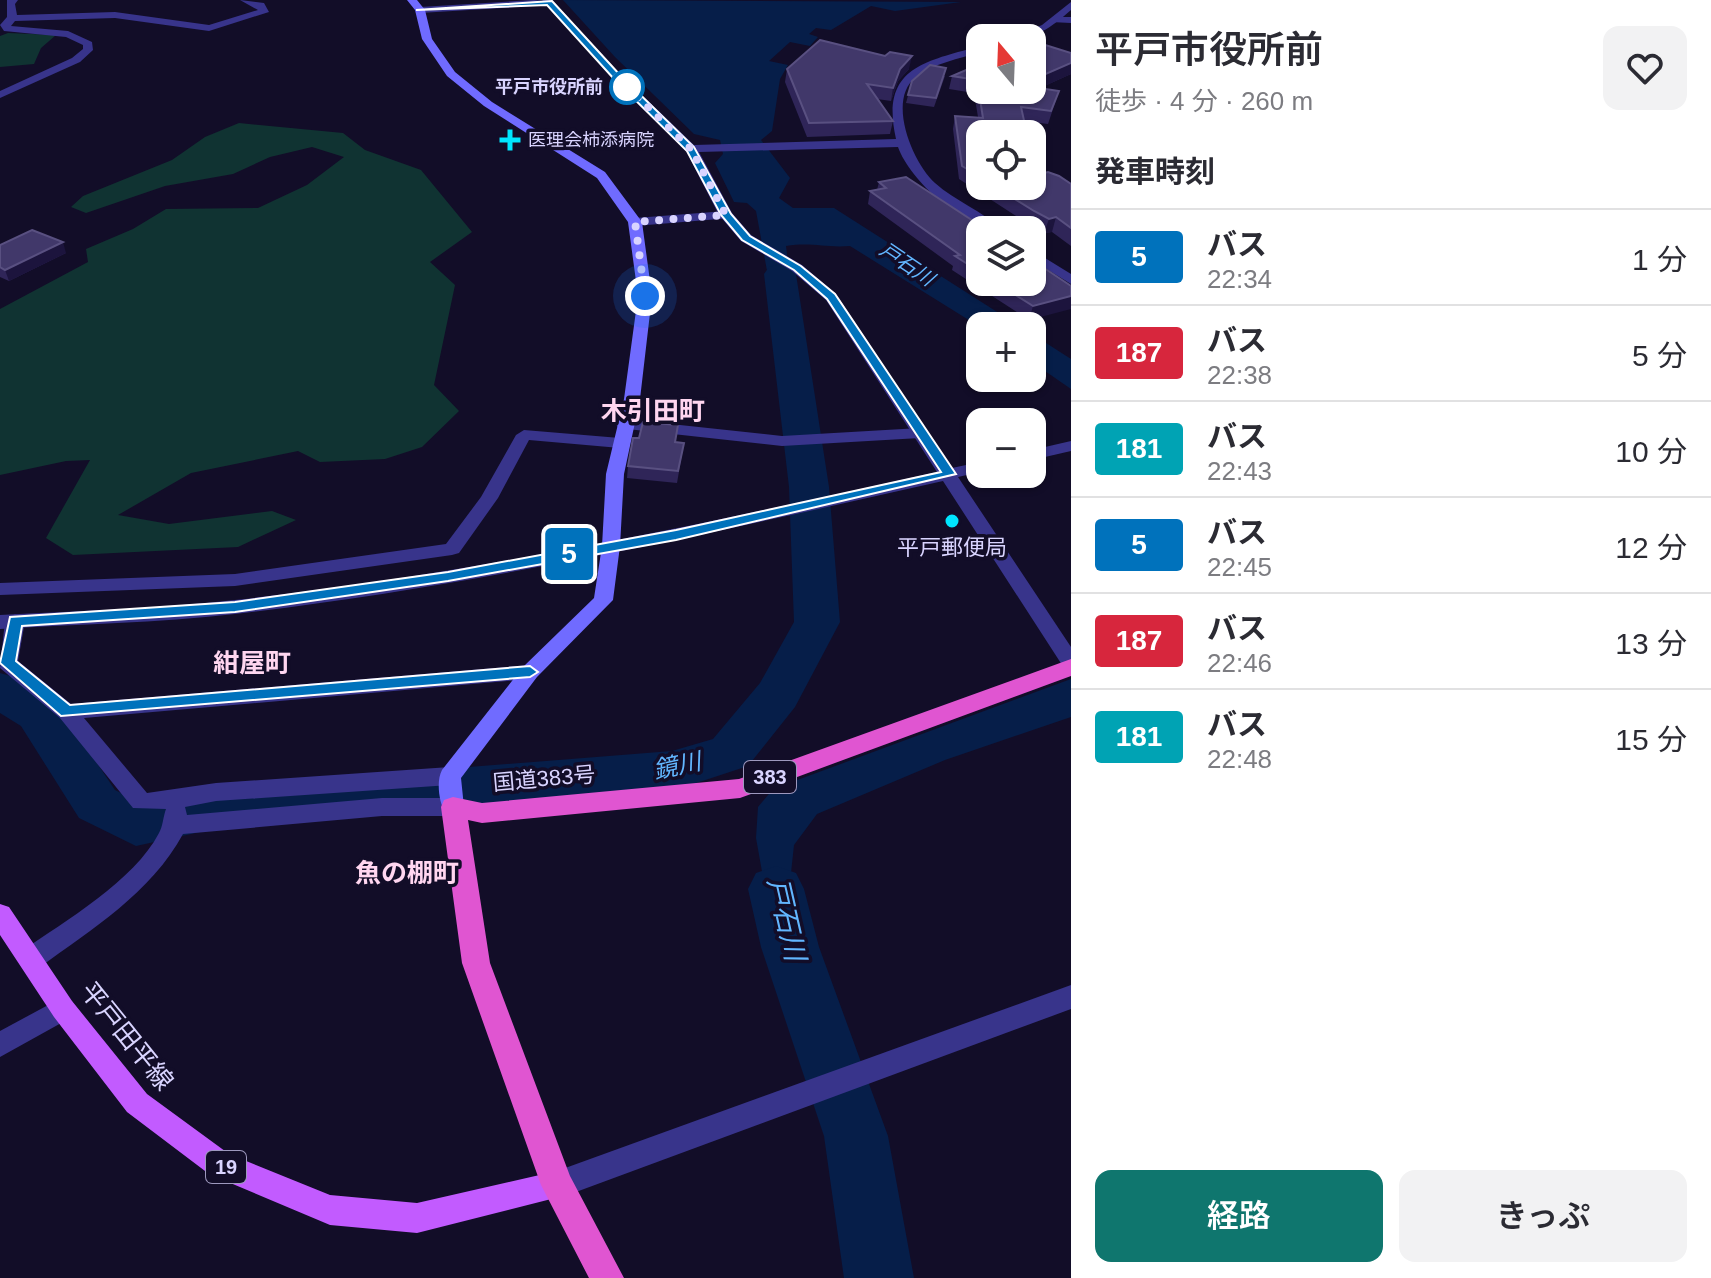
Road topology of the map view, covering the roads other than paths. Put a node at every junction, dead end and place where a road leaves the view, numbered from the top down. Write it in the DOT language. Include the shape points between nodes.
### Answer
graph roads {
  1 [pos="13,0"];
  2 [pos="245,0"];
  3 [pos="548,1"];
  4 [pos="416,5"];
  5 [pos="1071,5"];
  6 [pos="12,18"];
  7 [pos="1055,20"];
  8 [pos="1071,20"];
  9 [pos="1046,27"];
  10 [pos="966,54"];
  11 [pos="0,95"];
  12 [pos="899,143"];
  13 [pos="691,149"];
  14 [pos="726,215"];
  15 [pos="975,216"];
  16 [pos="635,222"];
  17 [pos="1046,263"];
  18 [pos="1071,280"];
  19 [pos="920,433"];
  20 [pos="622,434"];
  21 [pos="1071,446"];
  22 [pos="1046,452"];
  23 [pos="966,470"];
  24 [pos="949,474"];
  25 [pos="611,546"];
  26 [pos="0,589"];
  27 [pos="0,601"];
  28 [pos="115,616"];
  29 [pos="8,622"];
  30 [pos="1071,665"];
  31 [pos="530,672"];
  32 [pos="67,712"];
  33 [pos="451,792"];
  34 [pos="176,810"];
  35 [pos="0,914"];
  36 [pos="16,949"];
  37 [pos="1071,997"];
  38 [pos="63,1009"];
  39 [pos="0,1045"];
  40 [pos="557,1185"];
  41 [pos="607,1278"];
  1 -- 6 [label="street"];
  2 -- 6 [label="street" via="261,5 264,12 209,28 115,15"];
  3 -- 4 [label="street"];
  3 -- 13 [label="street"];
  4 -- 16 [label="main road" via="427,39 451,74 601,175"];
  5 -- 7 [label="street"];
  6 -- 11 [label="street" via="5,25 11,31 68,34 88,44 88,50"];
  7 -- 8 [label="street"];
  7 -- 9 [label="street"];
  10 -- 12 [label="street" via="908,77 899,91"];
  12 -- 13 [label="street"];
  12 -- 15 [label="street" via="923,180"];
  13 -- 14 [label="street"];
  14 -- 16 [label="street"];
  14 -- 19 [label="street" via="756,247 797,268 831,297"];
  16 -- 20 [label="main road" via="645,296 632,399"];
  17 -- 18 [label="street"];
  19 -- 20 [label="street" via="828,441"];
  19 -- 24 [label="street"];
  20 -- 25 [label="main road"];
  20 -- 26 [label="street" via="524,435 489,498 452,549 235,580"];
  21 -- 22 [label="street"];
  23 -- 24 [label="street"];
  24 -- 25 [label="street"];
  24 -- 30 [label="street"];
  25 -- 28 [label="street" via="343,593"];
  25 -- 31 [label="main road" via="603,600"];
  27 -- 28 [label="street" via="113,600"];
  28 -- 29 [label="street"];
  29 -- 32 [label="street" via="7,663"];
  30 -- 33 [label="highway, 国道383号 / 383" via="740,788 482,813"];
  31 -- 32 [label="street"];
  31 -- 33 [label="main road"];
  32 -- 34 [label="street" via="141,802"];
  33 -- 34 [label="street" via="382,807"];
  33 -- 40 [label="highway" via="476,963"];
  34 -- 36 [label="street" via="139,879"];
  35 -- 36 [label="main road, 平戸田平線 / 19"];
  36 -- 38 [label="main road, 平戸田平線 / 19"];
  37 -- 40 [label="street"];
  38 -- 39 [label="street"];
  38 -- 40 [label="main road, 平戸田平線 / 19" via="137,1103 219,1164 330,1210 417,1218"];
  40 -- 41 [label="highway"];
}
